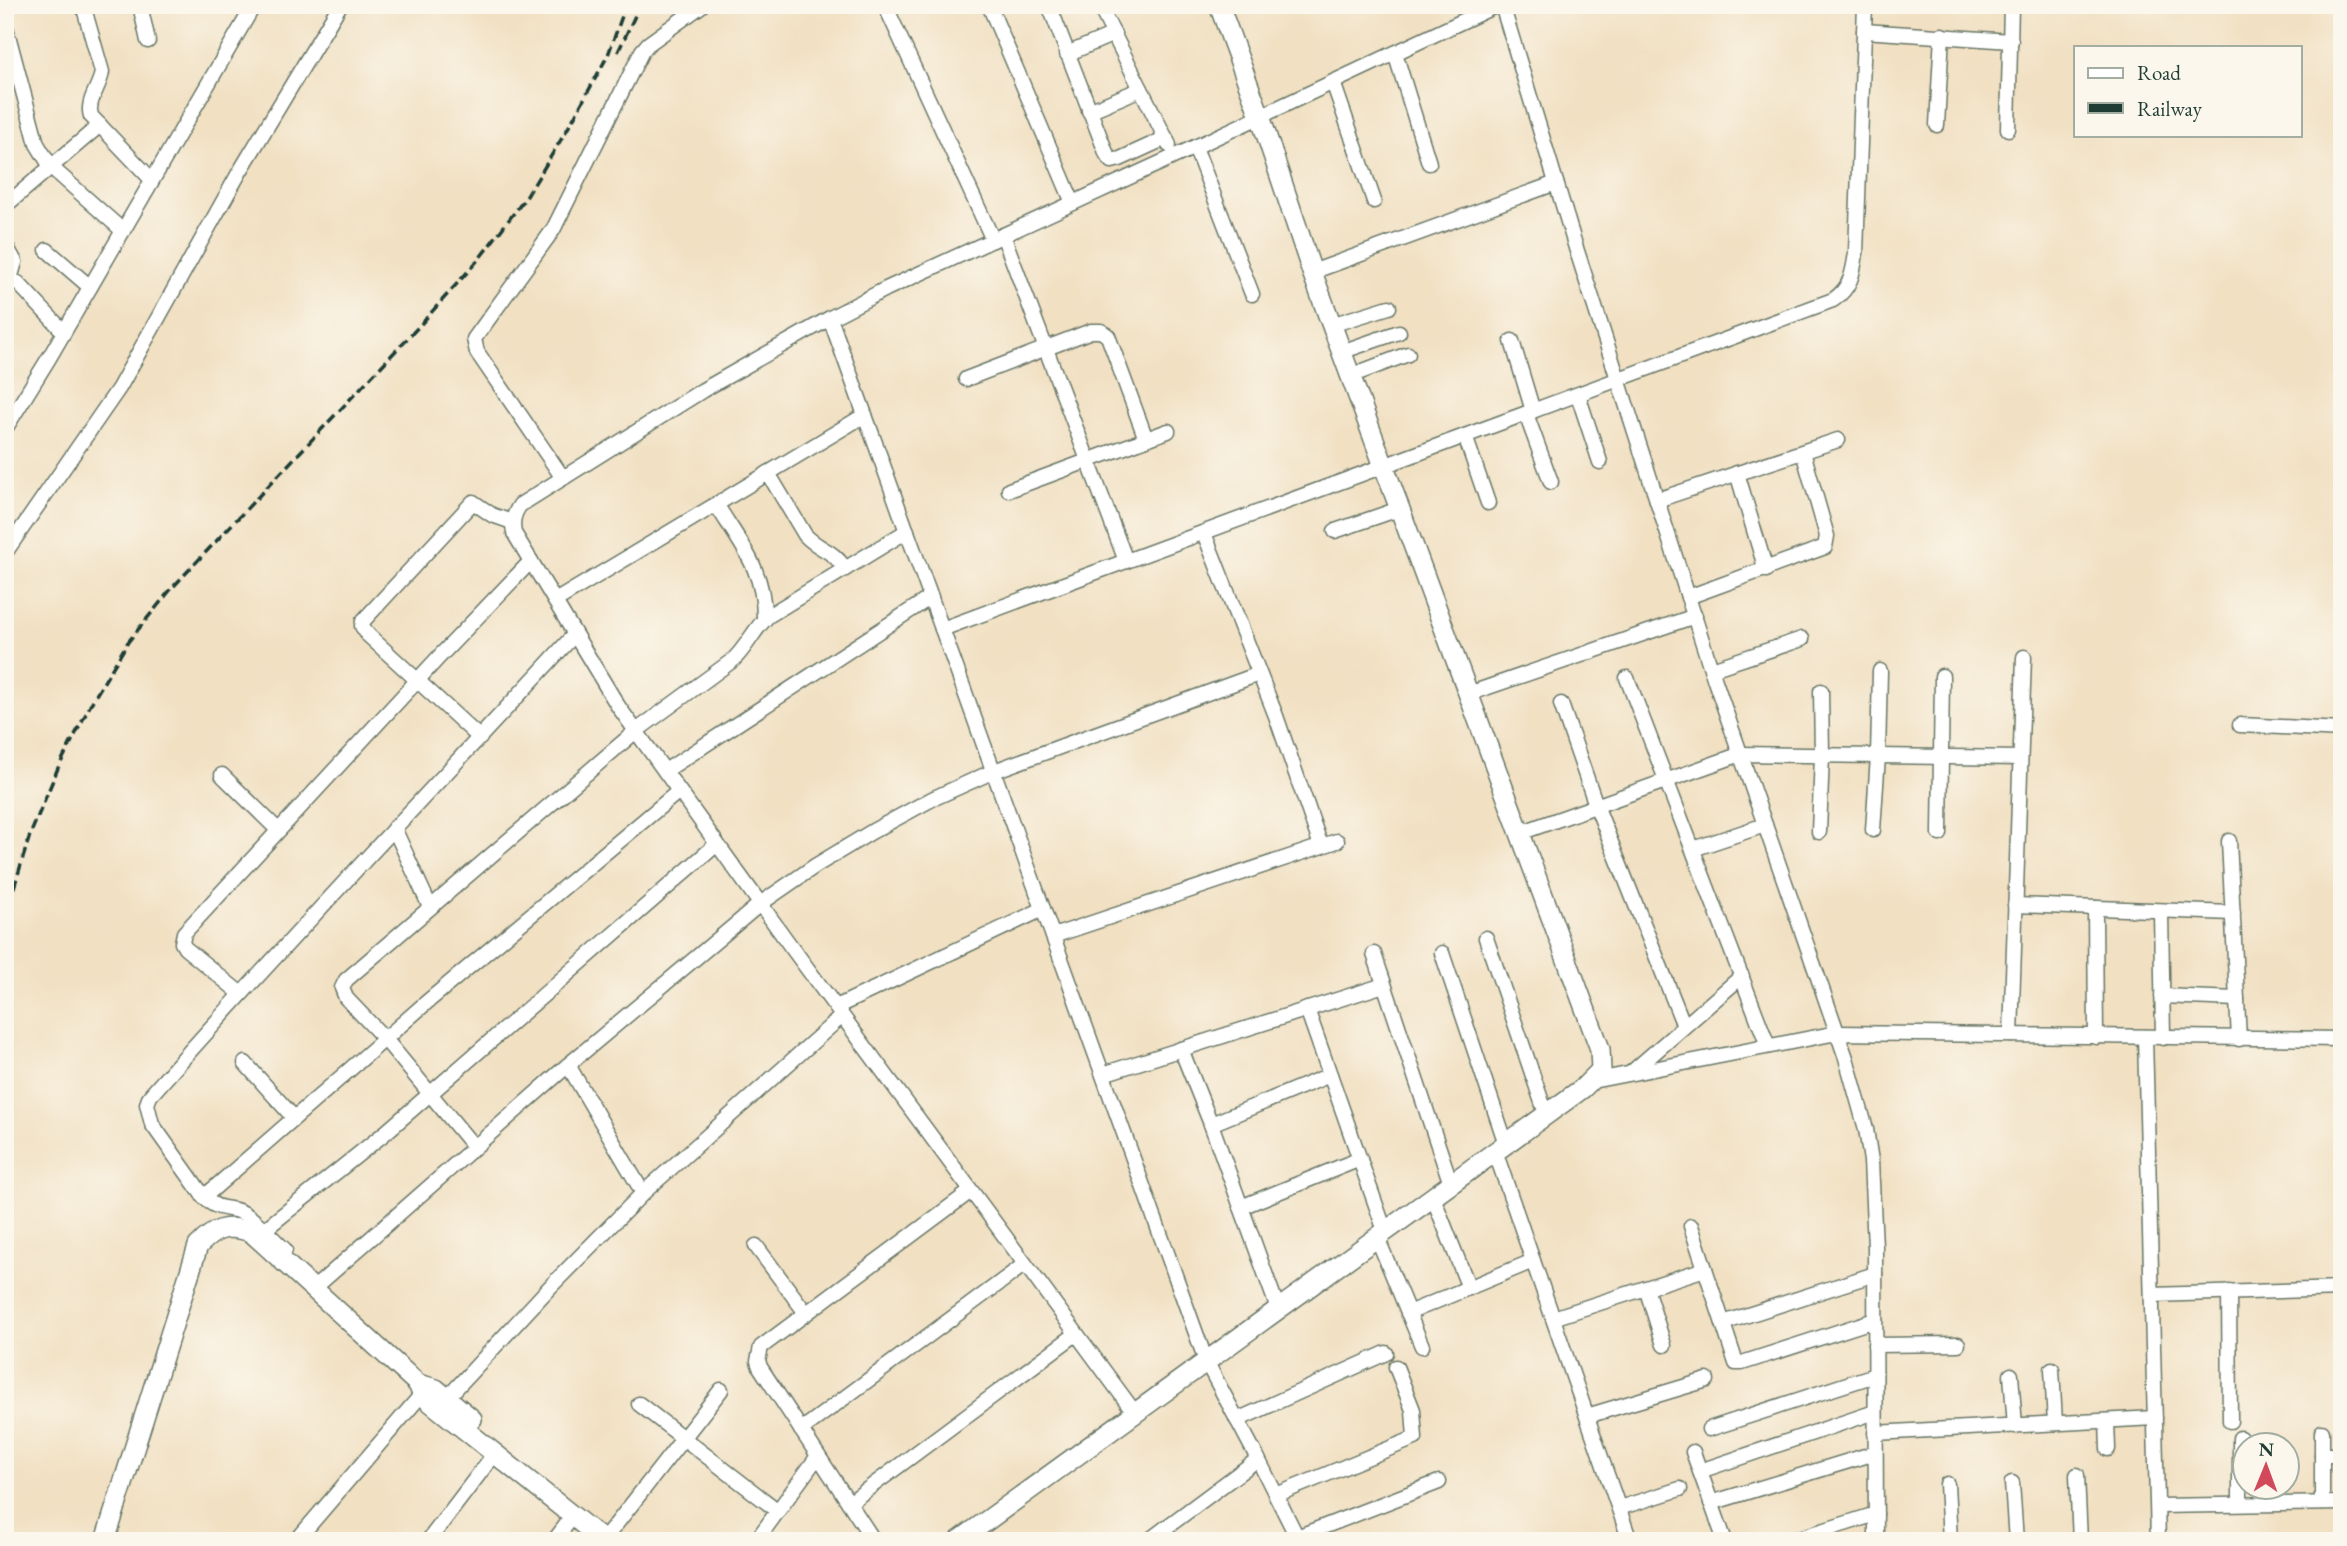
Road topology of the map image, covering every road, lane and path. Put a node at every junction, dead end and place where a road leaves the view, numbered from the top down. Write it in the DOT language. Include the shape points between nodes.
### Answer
graph roads {
  1 [pos="83,5"];
  2 [pos="140,5"];
  3 [pos="254,5"];
  4 [pos="340,5"];
  5 [pos="702,5"];
  6 [pos="885,5"];
  7 [pos="989,5"];
  8 [pos="1049,5"];
  9 [pos="1099,5"];
  10 [pos="1219,5"];
  11 [pos="1497,5"];
  12 [pos="1502,5"];
  13 [pos="1865,5"];
  14 [pos="2011,5"];
  15 [pos="5,24"];
  16 [pos="1864,30"];
  17 [pos="1114,34"];
  18 [pos="1942,35"];
  19 [pos="148,41"];
  20 [pos="2011,41"];
  21 [pos="1395,52"];
  22 [pos="1067,54"];
  23 [pos="1333,82"];
  24 [pos="1141,89"];
  25 [pos="1089,111"];
  26 [pos="1260,116"];
  27 [pos="100,125"];
  28 [pos="1937,125"];
  29 [pos="2008,130"];
  30 [pos="1166,138"];
  31 [pos="1195,147"];
  32 [pos="1175,157"];
  33 [pos="1429,163"];
  34 [pos="51,167"];
  35 [pos="152,180"];
  36 [pos="1556,183"];
  37 [pos="1374,201"];
  38 [pos="1073,203"];
  39 [pos="5,205"];
  40 [pos="123,231"];
  41 [pos="998,238"];
  42 [pos="5,244"];
  43 [pos="47,250"];
  44 [pos="1312,272"];
  45 [pos="8,279"];
  46 [pos="90,287"];
  47 [pos="1252,294"];
  48 [pos="1389,307"];
  49 [pos="830,318"];
  50 [pos="1331,325"];
  51 [pos="64,332"];
  52 [pos="1399,332"];
  53 [pos="1512,341"];
  54 [pos="1047,348"];
  55 [pos="1341,352"];
  56 [pos="1408,354"];
  57 [pos="1350,376"];
  58 [pos="966,379"];
  59 [pos="1619,380"];
  60 [pos="1578,395"];
  61 [pos="1530,413"];
  62 [pos="865,415"];
  63 [pos="5,429"];
  64 [pos="1168,430"];
  65 [pos="1465,436"];
  66 [pos="1146,439"];
  67 [pos="1838,440"];
  68 [pos="1803,452"];
  69 [pos="1088,460"];
  70 [pos="1600,462"];
  71 [pos="1384,466"];
  72 [pos="768,473"];
  73 [pos="1737,473"];
  74 [pos="562,478"];
  75 [pos="1551,482"];
  76 [pos="1009,490"];
  77 [pos="1657,500"];
  78 [pos="1488,503"];
  79 [pos="716,504"];
  80 [pos="1399,509"];
  81 [pos="512,522"];
  82 [pos="907,531"];
  83 [pos="1335,531"];
  84 [pos="1204,533"];
  85 [pos="5,553"];
  86 [pos="531,561"];
  87 [pos="1126,561"];
  88 [pos="845,569"];
  89 [pos="1766,570"];
  90 [pos="931,597"];
  91 [pos="1688,597"];
  92 [pos="555,601"];
  93 [pos="1695,617"];
  94 [pos="764,620"];
  95 [pos="942,629"];
  96 [pos="574,635"];
  97 [pos="1802,639"];
  98 [pos="2024,657"];
  99 [pos="1712,669"];
  100 [pos="1880,671"];
  101 [pos="1259,674"];
  102 [pos="1942,676"];
  103 [pos="1627,678"];
  104 [pos="416,681"];
  105 [pos="1821,691"];
  106 [pos="1468,694"];
  107 [pos="1561,704"];
  108 [pos="2239,725"];
  109 [pos="2342,730"];
  110 [pos="636,731"];
  111 [pos="480,738"];
  112 [pos="1741,754"];
  113 [pos="1822,755"];
  114 [pos="1878,756"];
  115 [pos="1940,757"];
  116 [pos="2020,758"];
  117 [pos="665,771"];
  118 [pos="994,771"];
  119 [pos="222,775"];
  120 [pos="1666,780"];
  121 [pos="679,791"];
  122 [pos="1595,805"];
  123 [pos="1765,825"];
  124 [pos="394,828"];
  125 [pos="278,830"];
  126 [pos="1873,830"];
  127 [pos="1819,832"];
  128 [pos="1520,833"];
  129 [pos="1940,834"];
  130 [pos="1337,841"];
  131 [pos="2229,841"];
  132 [pos="717,844"];
  133 [pos="1321,846"];
  134 [pos="1692,849"];
  135 [pos="760,904"];
  136 [pos="2015,905"];
  137 [pos="430,907"];
  138 [pos="2095,908"];
  139 [pos="1043,909"];
  140 [pos="2161,911"];
  141 [pos="2233,913"];
  142 [pos="1053,936"];
  143 [pos="1486,938"];
  144 [pos="1442,953"];
  145 [pos="1374,954"];
  146 [pos="1742,976"];
  147 [pos="1384,985"];
  148 [pos="240,993"];
  149 [pos="2162,996"];
  150 [pos="2237,999"];
  151 [pos="1307,1009"];
  152 [pos="839,1012"];
  153 [pos="1684,1026"];
  154 [pos="1838,1033"];
  155 [pos="2011,1035"];
  156 [pos="2096,1037"];
  157 [pos="2145,1037"];
  158 [pos="2163,1038"];
  159 [pos="385,1039"];
  160 [pos="2239,1039"];
  161 [pos="2342,1039"];
  162 [pos="1769,1046"];
  163 [pos="1181,1049"];
  164 [pos="245,1063"];
  165 [pos="568,1065"];
  166 [pos="1631,1073"];
  167 [pos="1102,1074"];
  168 [pos="1331,1075"];
  169 [pos="1592,1081"];
  170 [pos="431,1093"];
  171 [pos="1546,1114"];
  172 [pos="294,1118"];
  173 [pos="1211,1124"];
  174 [pos="474,1147"];
  175 [pos="1501,1148"];
  176 [pos="1360,1159"];
  177 [pos="1451,1184"];
  178 [pos="971,1191"];
  179 [pos="643,1193"];
  180 [pos="204,1197"];
  181 [pos="1433,1197"];
  182 [pos="1241,1207"];
  183 [pos="1691,1226"];
  184 [pos="257,1231"];
  185 [pos="1381,1234"];
  186 [pos="756,1245"];
  187 [pos="1533,1261"];
  188 [pos="1025,1264"];
  189 [pos="1705,1269"];
  190 [pos="1875,1274"];
  191 [pos="320,1283"];
  192 [pos="1469,1288"];
  193 [pos="1646,1288"];
  194 [pos="2342,1289"];
  195 [pos="2229,1292"];
  196 [pos="2152,1294"];
  197 [pos="1278,1309"];
  198 [pos="1408,1312"];
  199 [pos="806,1313"];
  200 [pos="1553,1318"];
  201 [pos="1875,1321"];
  202 [pos="1723,1323"];
  203 [pos="1076,1334"];
  204 [pos="1958,1344"];
  205 [pos="1664,1345"];
  206 [pos="1875,1345"];
  207 [pos="1422,1346"];
  208 [pos="1385,1353"];
  209 [pos="1206,1361"];
  210 [pos="1396,1367"];
  211 [pos="2052,1369"];
  212 [pos="1875,1375"];
  213 [pos="2011,1375"];
  214 [pos="1707,1380"];
  215 [pos="423,1388"];
  216 [pos="721,1390"];
  217 [pos="447,1398"];
  218 [pos="639,1404"];
  219 [pos="1875,1412"];
  220 [pos="1135,1413"];
  221 [pos="1587,1416"];
  222 [pos="2155,1418"];
  223 [pos="1237,1420"];
  224 [pos="2107,1421"];
  225 [pos="2230,1421"];
  226 [pos="2055,1423"];
  227 [pos="2015,1426"];
  228 [pos="1709,1429"];
  229 [pos="801,1430"];
  230 [pos="2322,1432"];
  231 [pos="1875,1433"];
  232 [pos="684,1438"];
  233 [pos="2108,1449"];
  234 [pos="1693,1452"];
  235 [pos="495,1453"];
  236 [pos="1875,1453"];
  237 [pos="2322,1455"];
  238 [pos="2342,1455"];
  239 [pos="818,1456"];
  240 [pos="1258,1459"];
  241 [pos="1700,1471"];
  242 [pos="2077,1475"];
  243 [pos="1439,1482"];
  244 [pos="2012,1483"];
  245 [pos="1947,1485"];
  246 [pos="1680,1489"];
  247 [pos="1276,1495"];
  248 [pos="2240,1500"];
  249 [pos="849,1503"];
  250 [pos="1712,1503"];
  251 [pos="2322,1503"];
  252 [pos="2342,1503"];
  253 [pos="2240,1504"];
  254 [pos="2158,1506"];
  255 [pos="1619,1508"];
  256 [pos="778,1511"];
  257 [pos="1876,1514"];
  258 [pos="573,1516"];
  259 [pos="612,1538"];
  260 [pos="1298,1539"];
  261 [pos="104,1541"];
  262 [pos="296,1541"];
  263 [pos="428,1541"];
  264 [pos="554,1541"];
  265 [pos="756,1541"];
  266 [pos="874,1541"];
  267 [pos="959,1541"];
  268 [pos="1148,1541"];
  269 [pos="1630,1541"];
  270 [pos="1725,1541"];
  271 [pos="1790,1541"];
  272 [pos="1876,1541"];
  273 [pos="1950,1541"];
  274 [pos="2016,1541"];
  275 [pos="2080,1541"];
  276 [pos="2158,1541"];
  1 -- 27 [label="street" via="102,72 89,105 91,116"];
  2 -- 19 [label="street"];
  3 -- 35 [label="street"];
  4 -- 85 [label="street" via="239,173 119,388"];
  5 -- 74 [label="street" via="642,51 553,230 474,339 477,352"];
  6 -- 41 [label="street"];
  7 -- 38 [label="street"];
  8 -- 22 [label="street"];
  9 -- 17 [label="street"];
  10 -- 26 [label="main road"];
  11 -- 21 [label="street"];
  12 -- 36 [label="street"];
  13 -- 16 [label="street"];
  14 -- 20 [label="street"];
  15 -- 34 [label="street" via="37,144"];
  16 -- 18 [label="street"];
  16 -- 59 [label="street" via="1856,253 1845,292"];
  17 -- 22 [label="street"];
  17 -- 24 [label="street"];
  18 -- 20 [label="street"];
  18 -- 28 [label="street"];
  20 -- 29 [label="street"];
  21 -- 23 [label="street"];
  21 -- 33 [label="street"];
  22 -- 25 [label="street"];
  23 -- 26 [label="street"];
  23 -- 37 [label="street"];
  24 -- 25 [label="street"];
  24 -- 30 [label="street"];
  25 -- 30 [label="street" via="1112,161"];
  26 -- 31 [label="street"];
  26 -- 44 [label="main road"];
  27 -- 34 [label="street"];
  27 -- 35 [label="street"];
  30 -- 32 [label="street"];
  31 -- 32 [label="street"];
  31 -- 47 [label="street"];
  32 -- 38 [label="street"];
  34 -- 39 [label="street"];
  34 -- 40 [label="street"];
  35 -- 40 [label="street"];
  36 -- 44 [label="street"];
  36 -- 59 [label="street"];
  38 -- 41 [label="street"];
  40 -- 46 [label="street"];
  41 -- 49 [label="street"];
  41 -- 54 [label="street"];
  42 -- 45 [label="street" via="15,262"];
  43 -- 46 [label="street"];
  44 -- 50 [label="main road"];
  45 -- 51 [label="street" via="18,283"];
  46 -- 51 [label="street"];
  48 -- 50 [label="street"];
  49 -- 62 [label="street"];
  49 -- 74 [label="street"];
  50 -- 55 [label="main road"];
  51 -- 63 [label="street"];
  52 -- 55 [label="street"];
  53 -- 61 [label="street"];
  54 -- 58 [label="street"];
  54 -- 66 [label="street" via="1091,331 1108,336"];
  54 -- 69 [label="street"];
  55 -- 57 [label="main road"];
  56 -- 57 [label="street"];
  57 -- 71 [label="main road"];
  59 -- 60 [label="street"];
  59 -- 77 [label="street"];
  60 -- 61 [label="street"];
  60 -- 70 [label="street"];
  61 -- 65 [label="street"];
  61 -- 75 [label="street"];
  62 -- 72 [label="street"];
  62 -- 82 [label="street"];
  64 -- 66 [label="street"];
  65 -- 71 [label="street"];
  65 -- 78 [label="street"];
  66 -- 69 [label="street"];
  67 -- 68 [label="street"];
  68 -- 73 [label="street"];
  68 -- 89 [label="street" via="1828,541 1821,550"];
  69 -- 76 [label="street"];
  69 -- 87 [label="street"];
  71 -- 80 [label="main road"];
  71 -- 84 [label="street"];
  72 -- 79 [label="street"];
  72 -- 88 [label="street" via="812,544 833,553"];
  73 -- 77 [label="street"];
  73 -- 89 [label="street"];
  74 -- 81 [label="street" via="520,505"];
  77 -- 91 [label="street"];
  79 -- 92 [label="street"];
  79 -- 94 [label="street" via="756,570"];
  80 -- 83 [label="street"];
  80 -- 106 [label="main road"];
  81 -- 86 [label="street"];
  81 -- 104 [label="street" via="473,502 363,621 364,632"];
  82 -- 88 [label="street"];
  82 -- 90 [label="street"];
  84 -- 87 [label="street"];
  84 -- 101 [label="street"];
  86 -- 92 [label="street"];
  86 -- 104 [label="street"];
  87 -- 95 [label="street"];
  88 -- 94 [label="street"];
  89 -- 91 [label="street"];
  90 -- 95 [label="street"];
  90 -- 117 [label="street"];
  91 -- 93 [label="street"];
  92 -- 96 [label="street"];
  93 -- 99 [label="street"];
  93 -- 106 [label="street"];
  94 -- 110 [label="street" via="733,660"];
  95 -- 118 [label="street"];
  96 -- 110 [label="street"];
  96 -- 111 [label="street"];
  97 -- 99 [label="street"];
  98 -- 116 [label="street"];
  99 -- 112 [label="street"];
  100 -- 114 [label="street"];
  101 -- 118 [label="street"];
  101 -- 133 [label="street"];
  102 -- 115 [label="street"];
  103 -- 120 [label="street"];
  104 -- 111 [label="street"];
  104 -- 125 [label="street"];
  105 -- 113 [label="street"];
  106 -- 128 [label="main road"];
  107 -- 122 [label="street"];
  108 -- 109 [label="street"];
  110 -- 117 [label="street"];
  110 -- 137 [label="street"];
  111 -- 124 [label="street"];
  112 -- 113 [label="street"];
  112 -- 120 [label="street"];
  112 -- 123 [label="street"];
  113 -- 114 [label="street"];
  113 -- 127 [label="street"];
  114 -- 115 [label="street"];
  114 -- 126 [label="street"];
  115 -- 116 [label="street"];
  115 -- 129 [label="street"];
  116 -- 136 [label="street"];
  117 -- 121 [label="street"];
  118 -- 135 [label="street" via="873,831"];
  118 -- 139 [label="street"];
  119 -- 125 [label="street"];
  120 -- 122 [label="street"];
  120 -- 134 [label="street"];
  121 -- 132 [label="street"];
  121 -- 159 [label="street"];
  122 -- 128 [label="street"];
  122 -- 153 [label="street"];
  123 -- 134 [label="street"];
  123 -- 154 [label="street"];
  124 -- 137 [label="street"];
  124 -- 148 [label="street"];
  125 -- 148 [label="street" via="182,938 185,948"];
  128 -- 169 [label="main road" via="1600,1049 1601,1070"];
  130 -- 133 [label="street"];
  131 -- 141 [label="street"];
  132 -- 135 [label="street"];
  132 -- 170 [label="street"];
  133 -- 142 [label="street"];
  134 -- 146 [label="street"];
  135 -- 152 [label="street"];
  135 -- 165 [label="street"];
  136 -- 138 [label="street"];
  136 -- 155 [label="street"];
  137 -- 159 [label="street" via="342,988"];
  138 -- 140 [label="street"];
  138 -- 156 [label="street"];
  139 -- 142 [label="street"];
  139 -- 152 [label="street"];
  140 -- 141 [label="street"];
  140 -- 149 [label="street"];
  141 -- 150 [label="street"];
  142 -- 167 [label="street"];
  143 -- 171 [label="street"];
  144 -- 175 [label="street"];
  145 -- 147 [label="street"];
  146 -- 153 [label="street"];
  146 -- 162 [label="street"];
  147 -- 151 [label="street"];
  147 -- 177 [label="street"];
  148 -- 180 [label="street" via="147,1104 152,1124"];
  149 -- 150 [label="street"];
  149 -- 158 [label="street"];
  150 -- 160 [label="street"];
  151 -- 163 [label="street"];
  151 -- 168 [label="street"];
  152 -- 178 [label="street"];
  152 -- 179 [label="street"];
  153 -- 166 [label="street"];
  154 -- 155 [label="street"];
  154 -- 162 [label="street"];
  154 -- 190 [label="street" via="1871,1161"];
  155 -- 156 [label="street"];
  156 -- 157 [label="street"];
  157 -- 158 [label="street"];
  157 -- 196 [label="street"];
  158 -- 160 [label="street"];
  159 -- 170 [label="street"];
  159 -- 172 [label="street"];
  160 -- 161 [label="street"];
  162 -- 166 [label="street"];
  163 -- 167 [label="street"];
  163 -- 173 [label="street"];
  164 -- 172 [label="street"];
  165 -- 174 [label="street"];
  165 -- 179 [label="street"];
  166 -- 169 [label="street"];
  167 -- 209 [label="street"];
  168 -- 173 [label="street"];
  168 -- 176 [label="street"];
  169 -- 171 [label="main road"];
  170 -- 174 [label="street"];
  170 -- 184 [label="street"];
  171 -- 175 [label="main road"];
  172 -- 180 [label="street"];
  173 -- 182 [label="street"];
  174 -- 191 [label="street"];
  175 -- 177 [label="main road"];
  175 -- 187 [label="street"];
  176 -- 182 [label="street"];
  176 -- 185 [label="street"];
  177 -- 181 [label="main road"];
  178 -- 188 [label="street"];
  178 -- 199 [label="street"];
  179 -- 217 [label="street"];
  180 -- 184 [label="street" via="212,1206 248,1215"];
  181 -- 185 [label="main road"];
  181 -- 192 [label="street"];
  182 -- 197 [label="street"];
  183 -- 189 [label="street"];
  184 -- 191 [label="street"];
  184 -- 215 [label="main road"];
  184 -- 261 [label="main road" via="223,1228 198,1246"];
  185 -- 197 [label="main road"];
  185 -- 198 [label="street"];
  186 -- 199 [label="street"];
  187 -- 192 [label="street"];
  187 -- 200 [label="street"];
  188 -- 203 [label="street"];
  188 -- 229 [label="street"];
  189 -- 193 [label="street"];
  189 -- 202 [label="street"];
  190 -- 201 [label="street"];
  190 -- 202 [label="street"];
  191 -- 215 [label="street"];
  192 -- 198 [label="street"];
  193 -- 200 [label="street"];
  193 -- 205 [label="street"];
  194 -- 195 [label="street"];
  195 -- 196 [label="street"];
  195 -- 225 [label="street"];
  196 -- 222 [label="street"];
  197 -- 209 [label="main road"];
  198 -- 207 [label="street"];
  199 -- 229 [label="street" via="761,1347 758,1361"];
  200 -- 221 [label="street"];
  201 -- 202 [label="street" via="1738,1363"];
  201 -- 206 [label="street"];
  203 -- 220 [label="street"];
  203 -- 249 [label="street"];
  204 -- 206 [label="street"];
  206 -- 212 [label="street"];
  208 -- 223 [label="street"];
  209 -- 220 [label="main road"];
  209 -- 223 [label="street"];
  210 -- 247 [label="street" via="1413,1410 1415,1438"];
  211 -- 226 [label="street"];
  212 -- 219 [label="street"];
  212 -- 228 [label="street"];
  213 -- 227 [label="street"];
  214 -- 221 [label="street"];
  215 -- 217 [label="main road" via="436,1389"];
  215 -- 235 [label="main road"];
  215 -- 262 [label="street"];
  216 -- 232 [label="street"];
  217 -- 259 [label="main road"];
  218 -- 232 [label="street"];
  219 -- 231 [label="street"];
  219 -- 241 [label="street"];
  220 -- 267 [label="main road"];
  221 -- 255 [label="street"];
  222 -- 224 [label="street"];
  222 -- 254 [label="street"];
  223 -- 240 [label="street"];
  224 -- 226 [label="street"];
  224 -- 233 [label="street"];
  226 -- 227 [label="street"];
  227 -- 231 [label="street"];
  229 -- 239 [label="street"];
  230 -- 237 [label="street"];
  231 -- 236 [label="street"];
  232 -- 256 [label="street"];
  232 -- 259 [label="street"];
  234 -- 241 [label="street"];
  235 -- 258 [label="main road"];
  235 -- 263 [label="street"];
  236 -- 250 [label="street"];
  236 -- 257 [label="street"];
  237 -- 238 [label="street"];
  237 -- 251 [label="street"];
  239 -- 249 [label="street"];
  239 -- 256 [label="street"];
  240 -- 247 [label="street"];
  240 -- 268 [label="street"];
  241 -- 250 [label="street"];
  242 -- 275 [label="street"];
  243 -- 260 [label="street"];
  244 -- 274 [label="street"];
  245 -- 273 [label="street"];
  246 -- 255 [label="street"];
  247 -- 260 [label="street"];
  248 -- 253 [label="street"];
  249 -- 266 [label="street"];
  250 -- 270 [label="street"];
  251 -- 252 [label="street"];
  251 -- 253 [label="street"];
  253 -- 254 [label="street"];
  254 -- 276 [label="street"];
  255 -- 269 [label="street"];
  256 -- 265 [label="street"];
  257 -- 271 [label="street"];
  257 -- 272 [label="street"];
  258 -- 259 [label="main road"];
  258 -- 264 [label="street"];
}
